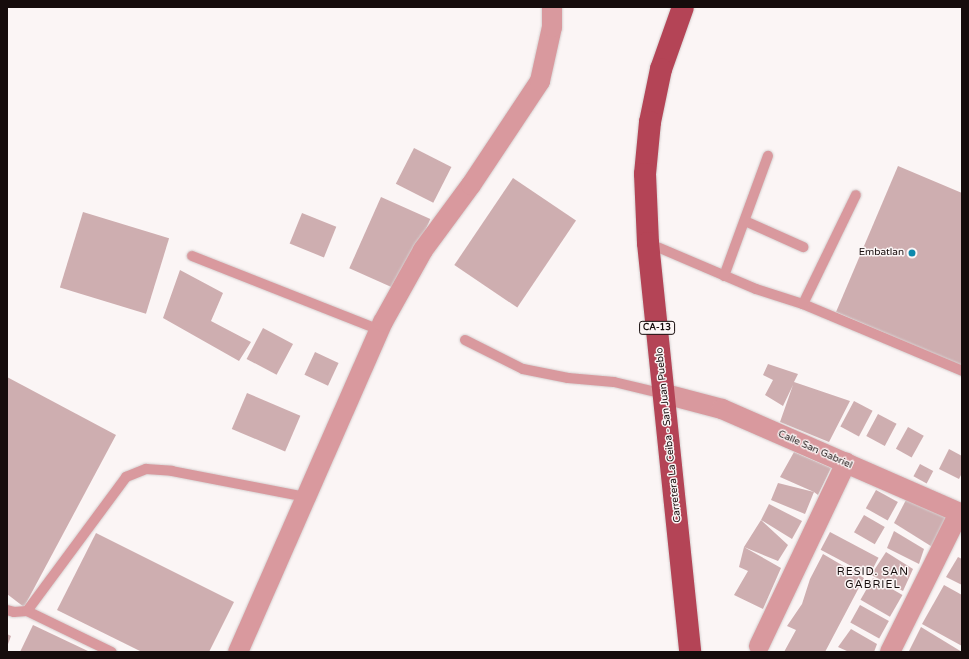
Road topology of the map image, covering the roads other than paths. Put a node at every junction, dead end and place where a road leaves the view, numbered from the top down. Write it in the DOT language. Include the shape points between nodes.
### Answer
graph roads {
  1 [pos="552,7"];
  2 [pos="683,7"];
  3 [pos="768,156"];
  4 [pos="856,195"];
  5 [pos="745,220"];
  6 [pos="648,243"];
  7 [pos="803,247"];
  8 [pos="192,256"];
  9 [pos="724,276"];
  10 [pos="803,304"];
  11 [pos="380,330"];
  12 [pos="465,340"];
  13 [pos="962,371"];
  14 [pos="665,394"];
  15 [pos="846,463"];
  16 [pos="306,497"];
  17 [pos="961,514"];
  18 [pos="7,610"];
  19 [pos="27,611"];
  20 [pos="759,646"];
  21 [pos="112,652"];
  22 [pos="238,652"];
  23 [pos="690,652"];
  24 [pos="890,652"];
  1 -- 11 [label="street" via="552,27 540,81 424,250"];
  2 -- 6 [label="main road, Carretera La Ceiba - San Juan Pueblo / CA-13" via="661,69 650,122 645,174"];
  3 -- 5 [label="lane"];
  4 -- 10 [label="lane"];
  5 -- 7 [label="lane"];
  5 -- 9 [label="lane"];
  6 -- 9 [label="lane"];
  6 -- 14 [label="main road, Carretera La Ceiba - San Juan Pueblo / CA-13"];
  8 -- 11 [label="lane"];
  9 -- 10 [label="lane"];
  10 -- 13 [label="lane"];
  11 -- 16 [label="street"];
  12 -- 14 [label="lane" via="523,369 568,378 614,382"];
  14 -- 15 [label="street, Calle San Gabriel" via="722,409"];
  14 -- 23 [label="main road, Carretera La Ceiba - San Juan Pueblo / CA-13"];
  15 -- 17 [label="street, Calle San Gabriel"];
  15 -- 20 [label="street"];
  16 -- 19 [label="lane" via="172,471 146,469 126,477"];
  16 -- 22 [label="street"];
  17 -- 24 [label="street"];
  18 -- 19 [label="lane"];
  19 -- 21 [label="lane"];
}
